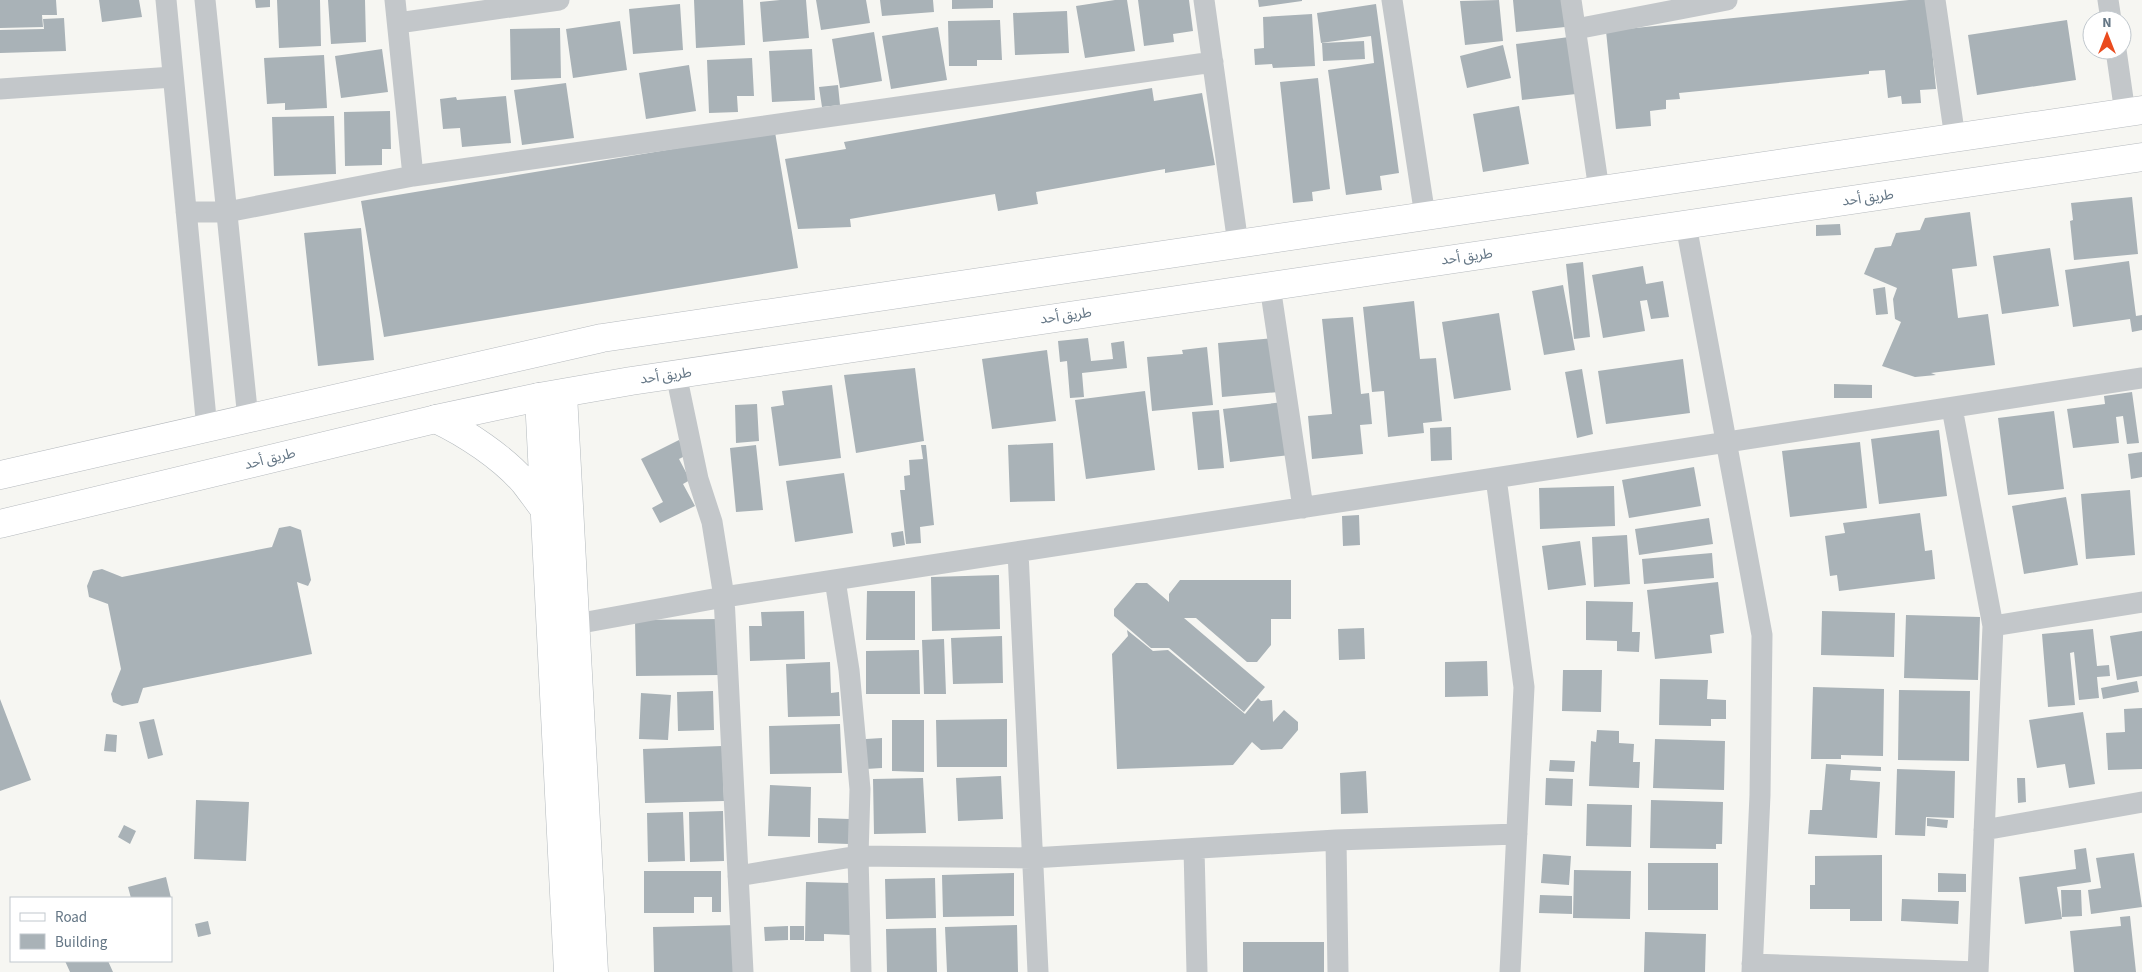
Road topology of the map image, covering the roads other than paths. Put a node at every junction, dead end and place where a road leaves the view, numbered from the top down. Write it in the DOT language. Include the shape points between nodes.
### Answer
graph roads {
  1 [pos="166,0"];
  2 [pos="205,0"];
  3 [pos="395,0"];
  4 [pos="559,0"];
  5 [pos="1204,0"];
  6 [pos="1392,0"];
  7 [pos="1571,0"];
  8 [pos="1727,0"];
  9 [pos="1934,0"];
  10 [pos="398,23"];
  11 [pos="1576,29"];
  12 [pos="2119,60"];
  13 [pos="1212,62"];
  14 [pos="173,77"];
  15 [pos="0,89"];
  16 [pos="2134,111"];
  17 [pos="1955,138"];
  18 [pos="2142,157"];
  19 [pos="413,176"];
  20 [pos="1599,190"];
  21 [pos="186,212"];
  22 [pos="227,212"];
  23 [pos="1425,216"];
  24 [pos="1686,225"];
  25 [pos="1238,244"];
  26 [pos="1270,286"];
  27 [pos="676,374"];
  28 [pos="2142,378"];
  29 [pos="551,396"];
  30 [pos="1952,408"];
  31 [pos="248,420"];
  32 [pos="436,420"];
  33 [pos="208,429"];
  34 [pos="1726,442"];
  35 [pos="0,476"];
  36 [pos="1496,478"];
  37 [pos="1303,508"];
  38 [pos="544,510"];
  39 [pos="0,524"];
  40 [pos="1018,552"];
  41 [pos="835,580"];
  42 [pos="724,597"];
  43 [pos="2142,602"];
  44 [pos="576,624"];
  45 [pos="1993,626"];
  46 [pos="2142,802"];
  47 [pos="1984,830"];
  48 [pos="1517,834"];
  49 [pos="1336,840"];
  50 [pos="1194,849"];
  51 [pos="858,856"];
  52 [pos="1032,858"];
  53 [pos="738,876"];
  54 [pos="1752,968"];
  55 [pos="568,972"];
  56 [pos="594,972"];
  57 [pos="743,972"];
  58 [pos="861,972"];
  59 [pos="1038,972"];
  60 [pos="1197,972"];
  61 [pos="1338,972"];
  62 [pos="1510,972"];
  63 [pos="1978,972"];
  1 -- 14 [label="street"];
  2 -- 22 [label="street"];
  3 -- 10 [label="street"];
  4 -- 10 [label="street"];
  5 -- 13 [label="street"];
  6 -- 23 [label="street"];
  7 -- 11 [label="street"];
  8 -- 11 [label="street"];
  9 -- 17 [label="street"];
  10 -- 19 [label="street"];
  11 -- 20 [label="street"];
  12 -- 16 [label="street"];
  13 -- 19 [label="street"];
  13 -- 25 [label="street"];
  14 -- 15 [label="street"];
  14 -- 21 [label="street"];
  16 -- 17 [label="main road"];
  17 -- 20 [label="main road"];
  18 -- 24 [label="main road, طريق أحد"];
  19 -- 22 [label="street"];
  20 -- 23 [label="main road"];
  21 -- 22 [label="street"];
  21 -- 33 [label="street"];
  22 -- 31 [label="street"];
  23 -- 25 [label="main road"];
  24 -- 26 [label="main road, طريق أحد"];
  24 -- 34 [label="street"];
  25 -- 31 [label="main road" via="602,338"];
  26 -- 27 [label="main road, طريق أحد"];
  26 -- 37 [label="street"];
  27 -- 29 [label="main road, طريق أحد"];
  27 -- 42 [label="street" via="698,479 712,522"];
  28 -- 30 [label="street"];
  29 -- 32 [label="main road, طريق أحد"];
  29 -- 38 [label="main road"];
  29 -- 44 [label="main road"];
  30 -- 34 [label="street"];
  30 -- 45 [label="street"];
  31 -- 33 [label="main road"];
  32 -- 38 [label="main road" via="459,430 497,459 523,481"];
  32 -- 39 [label="main road, طريق أحد"];
  33 -- 35 [label="main road"];
  34 -- 36 [label="street"];
  34 -- 54 [label="street" via="1762,635 1760,795"];
  36 -- 37 [label="street"];
  36 -- 48 [label="street" via="1524,687"];
  37 -- 40 [label="street"];
  38 -- 55 [label="main road"];
  40 -- 41 [label="street"];
  40 -- 52 [label="street"];
  41 -- 42 [label="street"];
  41 -- 51 [label="street" via="849,670 860,789"];
  42 -- 44 [label="street"];
  42 -- 53 [label="street"];
  43 -- 45 [label="street"];
  44 -- 56 [label="main road"];
  45 -- 47 [label="street"];
  46 -- 47 [label="street"];
  47 -- 63 [label="street"];
  48 -- 49 [label="street"];
  48 -- 62 [label="street"];
  49 -- 50 [label="street"];
  49 -- 61 [label="street"];
  50 -- 52 [label="street"];
  50 -- 60 [label="street"];
  51 -- 52 [label="street"];
  51 -- 53 [label="street"];
  51 -- 58 [label="street"];
  52 -- 59 [label="street"];
  53 -- 57 [label="street"];
  54 -- 63 [label="street"];
}
